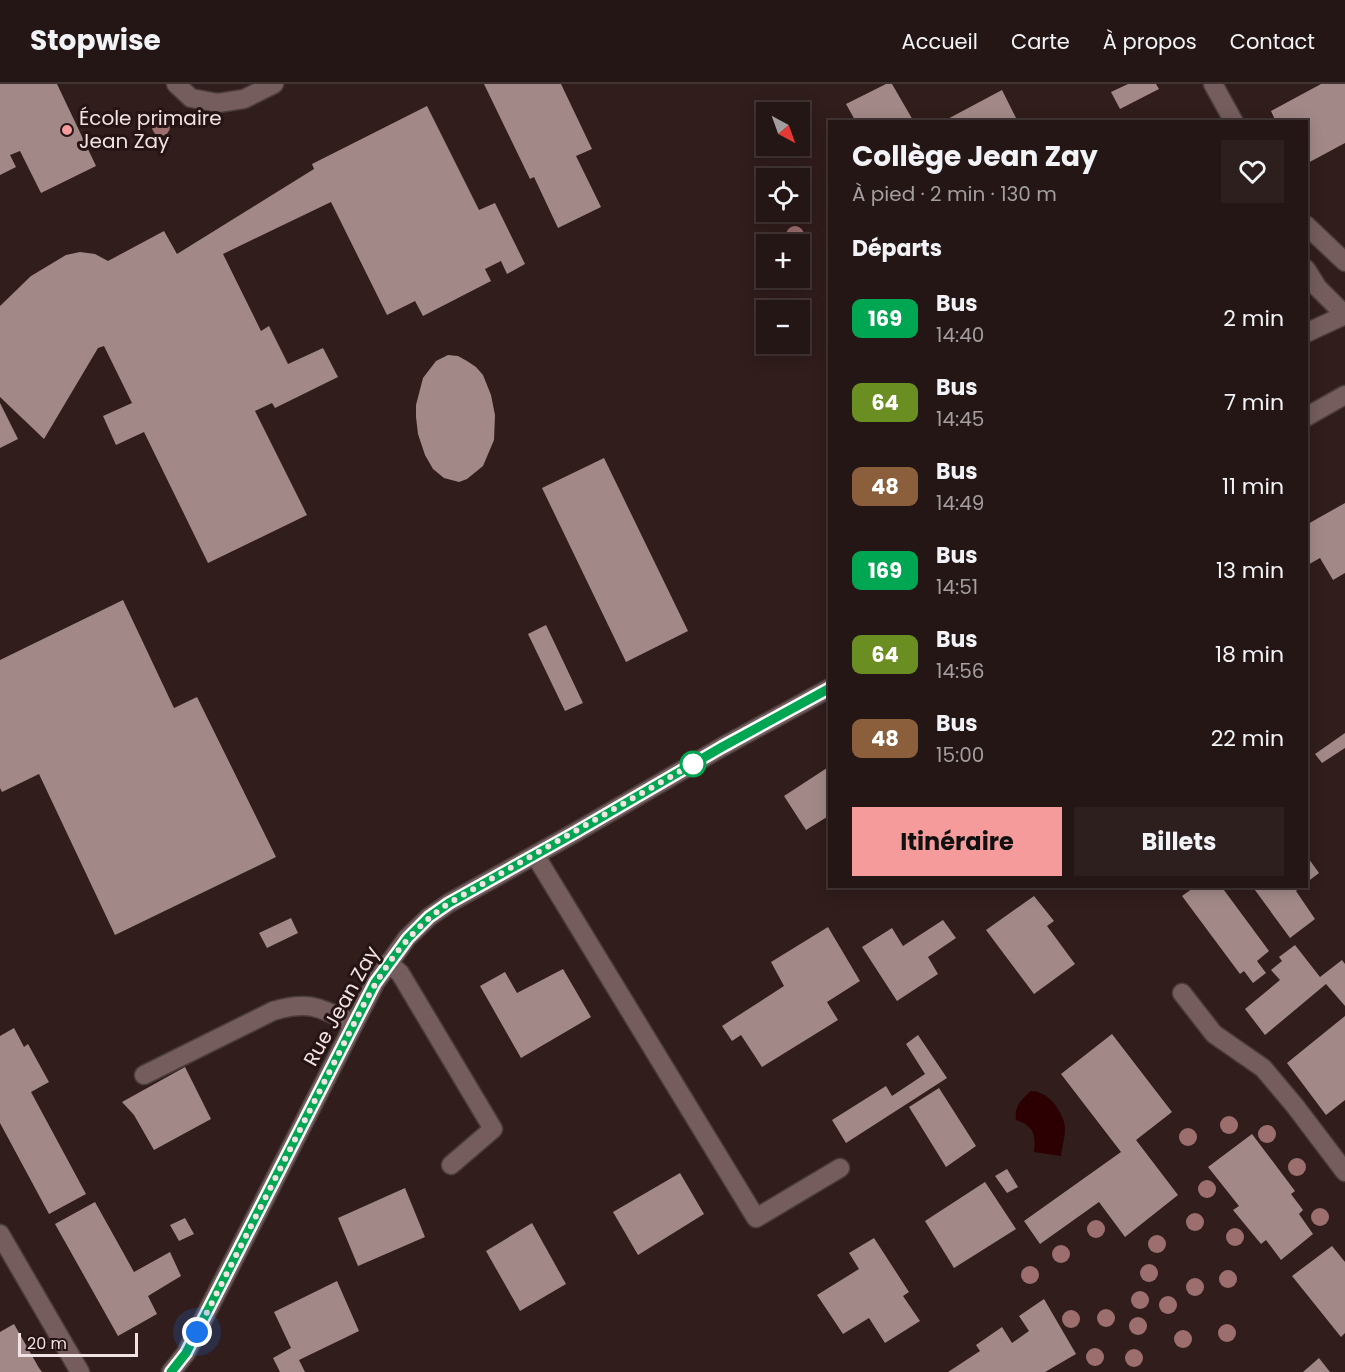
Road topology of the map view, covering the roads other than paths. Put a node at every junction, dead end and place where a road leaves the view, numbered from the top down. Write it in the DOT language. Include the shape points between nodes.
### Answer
graph roads {
  1 [pos="176,84"];
  2 [pos="274,84"];
  3 [pos="1213,84"];
  4 [pos="1233,120"];
  5 [pos="1308,227"];
  6 [pos="1345,262"];
  7 [pos="1308,272"];
  8 [pos="1345,315"];
  9 [pos="1308,332"];
  10 [pos="1345,395"];
  11 [pos="1308,416"];
  12 [pos="828,689"];
  13 [pos="535,855"];
  14 [pos="388,963"];
  15 [pos="1182,993"];
  16 [pos="354,1024"];
  17 [pos="144,1076"];
  18 [pos="451,1165"];
  19 [pos="840,1168"];
  20 [pos="1345,1172"];
  21 [pos="0,1234"];
  22 [pos="80,1372"];
  23 [pos="171,1372"];
  1 -- 2 [label="street" via="191,98 218,103 244,99"];
  3 -- 4 [label="street"];
  5 -- 6 [label="street"];
  7 -- 8 [label="street"];
  8 -- 9 [label="street"];
  10 -- 11 [label="street"];
  12 -- 13 [label="street, Rue Jean Zay"];
  13 -- 14 [label="street, Rue Jean Zay" via="429,917"];
  13 -- 19 [label="street" via="756,1218"];
  14 -- 16 [label="street, Rue Jean Zay"];
  14 -- 18 [label="street" via="400,973 493,1129"];
  15 -- 20 [label="street" via="1214,1034 1263,1068"];
  16 -- 17 [label="street" via="311,1005 294,1005 273,1011"];
  16 -- 23 [label="street, Rue Jean Zay" via="186,1353"];
  21 -- 22 [label="street"];
}
